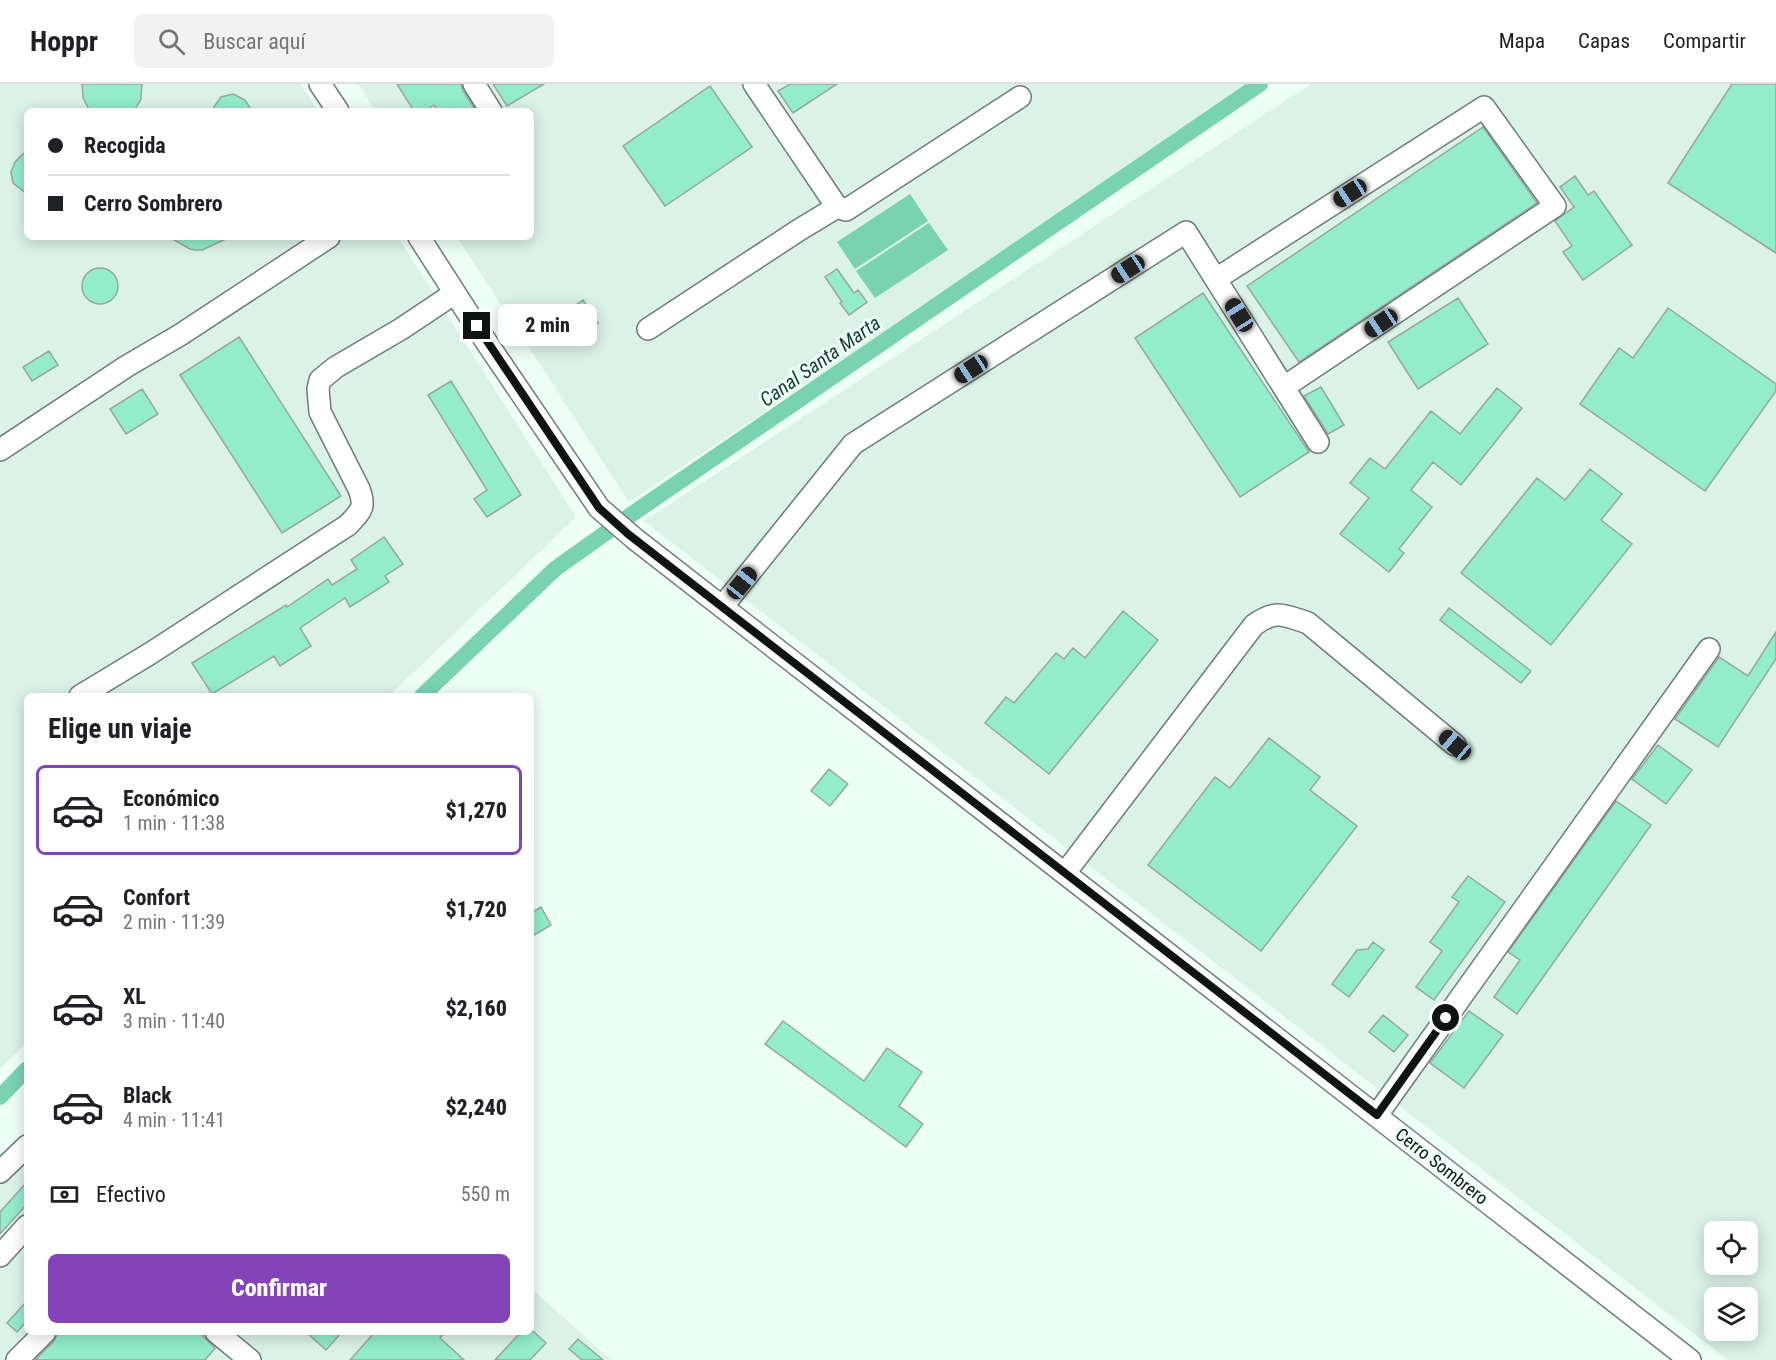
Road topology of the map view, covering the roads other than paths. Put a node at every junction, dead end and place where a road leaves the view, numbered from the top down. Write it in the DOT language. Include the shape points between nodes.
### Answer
graph roads {
  1 [pos="320,84"];
  2 [pos="474,84"];
  3 [pos="754,84"];
  4 [pos="1020,97"];
  5 [pos="336,108"];
  6 [pos="488,108"];
  7 [pos="837,207"];
  8 [pos="324,240"];
  9 [pos="423,240"];
  10 [pos="1216,279"];
  11 [pos="455,293"];
  12 [pos="648,329"];
  13 [pos="1284,387"];
  14 [pos="1318,442"];
  15 [pos="0,450"];
  16 [pos="722,607"];
  17 [pos="1708,649"];
  18 [pos="86,693"];
  19 [pos="1455,745"];
  20 [pos="1065,873"];
  21 [pos="1377,1115"];
  22 [pos="24,1155"];
  23 [pos="0,1172"];
  24 [pos="24,1229"];
  25 [pos="0,1256"];
  26 [pos="42,1335"];
  27 [pos="220,1335"];
  28 [pos="17,1360"];
  29 [pos="250,1360"];
  30 [pos="1690,1360"];
  1 -- 5 [label="street"];
  2 -- 6 [label="street"];
  3 -- 7 [label="street"];
  4 -- 7 [label="street" via="846,210"];
  7 -- 12 [label="street"];
  8 -- 15 [label="street"];
  9 -- 11 [label="street, Cerro Sombrero"];
  10 -- 13 [label="street"];
  10 -- 13 [label="street" via="1484,107 1554,206"];
  10 -- 16 [label="street" via="1186,232 853,444"];
  11 -- 16 [label="street, Cerro Sombrero" via="599,508"];
  11 -- 18 [label="street" via="320,380 320,412 363,501 355,518"];
  13 -- 14 [label="street"];
  16 -- 20 [label="street, Cerro Sombrero"];
  17 -- 21 [label="street"];
  19 -- 20 [label="street" via="1308,623 1276,614 1266,616 1254,625"];
  20 -- 21 [label="street, Cerro Sombrero"];
  21 -- 30 [label="street, Cerro Sombrero"];
  22 -- 23 [label="street"];
  24 -- 25 [label="street"];
  26 -- 28 [label="street"];
  27 -- 29 [label="street"];
}
